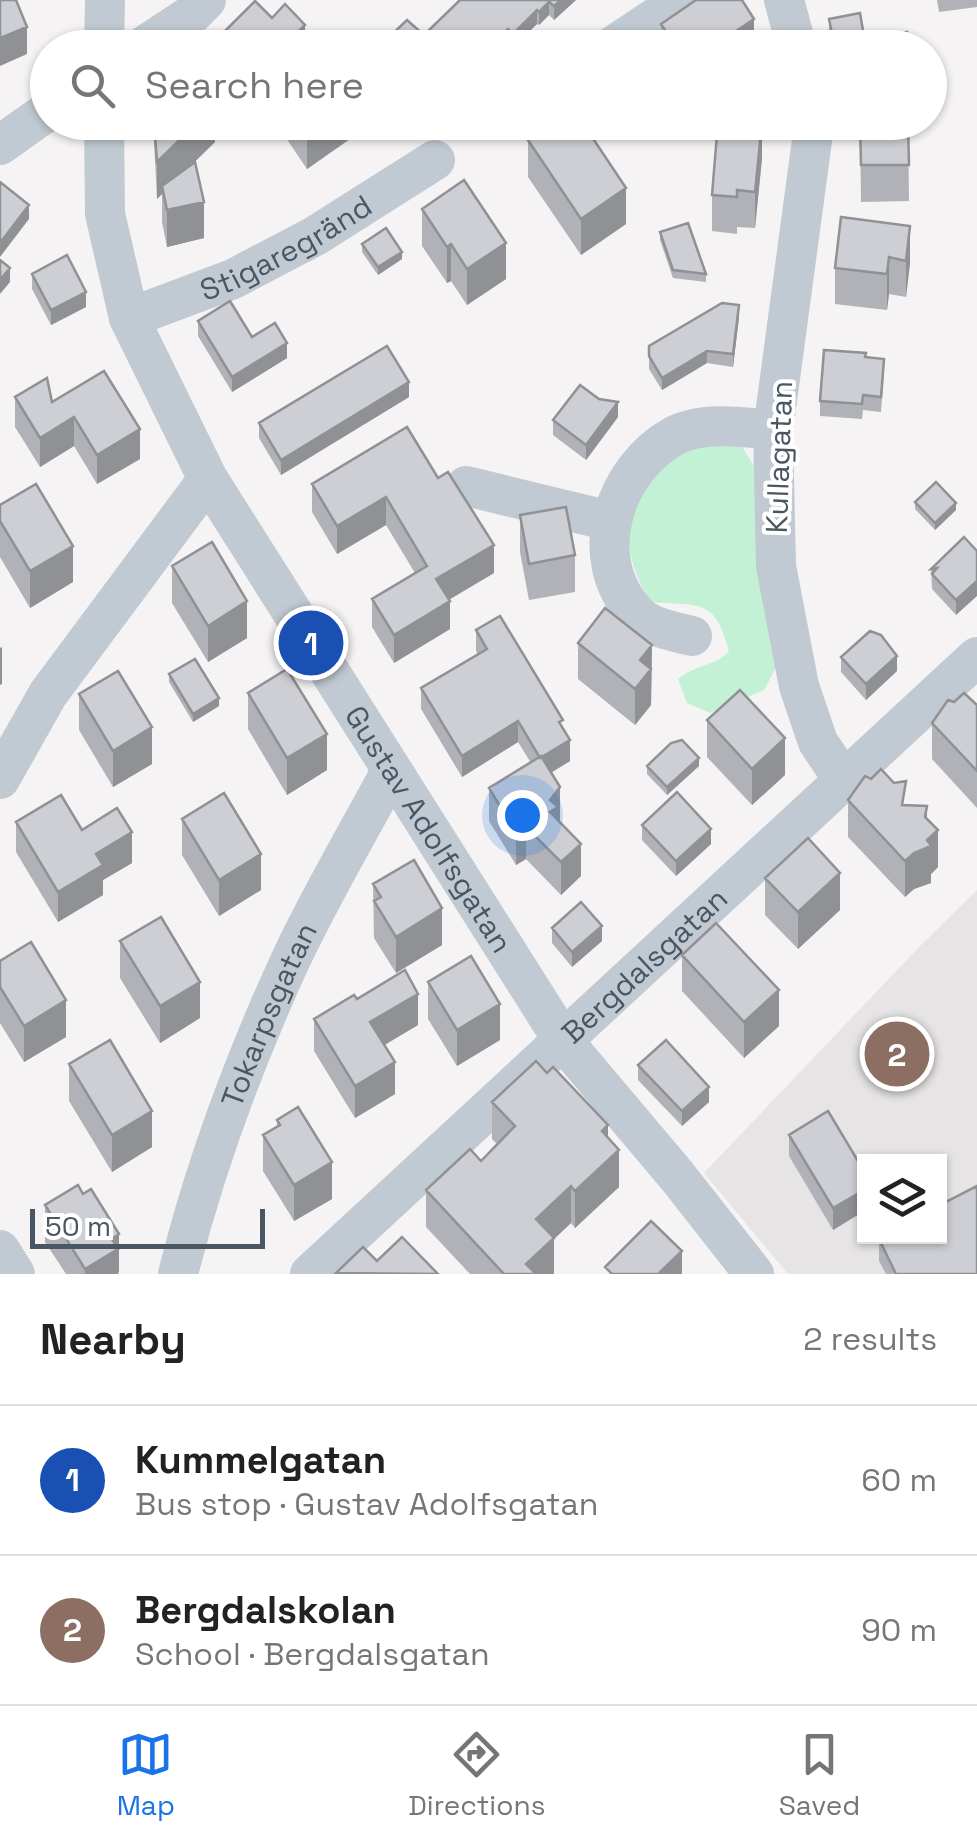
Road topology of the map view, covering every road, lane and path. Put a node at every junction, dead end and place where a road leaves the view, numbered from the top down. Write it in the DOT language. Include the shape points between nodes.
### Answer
graph roads {
  1 [pos="105,0"];
  2 [pos="206,0"];
  3 [pos="682,0"];
  4 [pos="784,0"];
  5 [pos="104,30"];
  6 [pos="169,30"];
  7 [pos="637,30"];
  8 [pos="792,30"];
  9 [pos="30,125"];
  10 [pos="104,140"];
  11 [pos="812,140"];
  12 [pos="0,146"];
  13 [pos="434,160"];
  14 [pos="130,318"];
  15 [pos="773,430"];
  16 [pos="208,479"];
  17 [pos="466,486"];
  18 [pos="610,521"];
  19 [pos="692,636"];
  20 [pos="977,657"];
  21 [pos="391,771"];
  22 [pos="0,779"];
  23 [pos="844,781"];
  24 [pos="564,1042"];
  25 [pos="0,1250"];
  26 [pos="15,1274"];
  27 [pos="178,1274"];
  28 [pos="310,1274"];
  29 [pos="754,1274"];
  1 -- 5 [label="street"];
  2 -- 6 [label="street"];
  3 -- 7 [label="street"];
  4 -- 8 [label="street"];
  9 -- 12 [label="street"];
  10 -- 14 [label="street, Gustav Adolfsgatan" via="105,214"];
  11 -- 15 [label="street, Kullagatan"];
  13 -- 14 [label="street, Stigaregränd" via="282,254"];
  14 -- 16 [label="street, Gustav Adolfsgatan"];
  15 -- 18 [label="street" via="706,428 676,435 630,476"];
  15 -- 23 [label="street, Kullagatan" via="776,566 799,686 818,742"];
  16 -- 21 [label="street, Gustav Adolfsgatan"];
  16 -- 22 [label="street" via="48,694"];
  17 -- 18 [label="street"];
  18 -- 19 [label="street" via="611,561 637,616"];
  20 -- 23 [label="street, Bergdalsgatan"];
  21 -- 24 [label="street, Gustav Adolfsgatan"];
  21 -- 27 [label="street, Tokarpsgatan" via="292,958 245,1067 198,1192"];
  23 -- 24 [label="street, Bergdalsgatan"];
  24 -- 28 [label="street, Bergdalsgatan"];
  24 -- 29 [label="street, Gustav Adolfsgatan"];
  25 -- 26 [label="street"];
}
